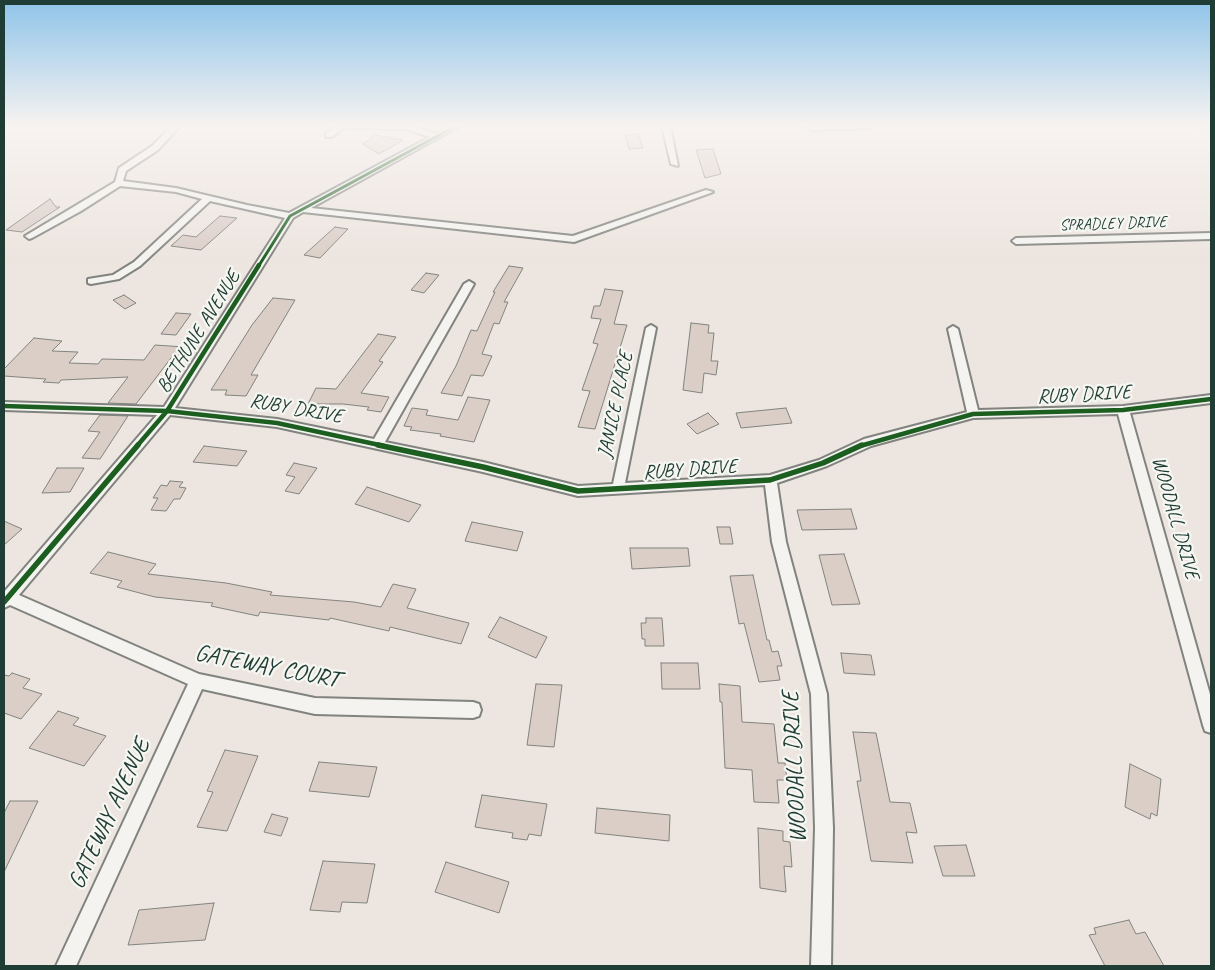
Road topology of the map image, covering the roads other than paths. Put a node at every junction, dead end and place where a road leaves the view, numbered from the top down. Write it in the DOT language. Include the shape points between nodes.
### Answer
graph roads {
  1 [pos="122,171"];
  2 [pos="372,171"];
  3 [pos="119,183"];
  4 [pos="709,192"];
  5 [pos="208,198"];
  6 [pos="303,210"];
  7 [pos="290,216"];
  8 [pos="29,236"];
  9 [pos="1211,236"];
  10 [pos="1016,241"];
  11 [pos="91,281"];
  12 [pos="469,284"];
  13 [pos="651,328"];
  14 [pos="953,329"];
  15 [pos="1211,398"];
  16 [pos="4,406"];
  17 [pos="1123,410"];
  18 [pos="167,411"];
  19 [pos="973,414"];
  20 [pos="378,443"];
  21 [pos="770,480"];
  22 [pos="618,490"];
  23 [pos="6,600"];
  24 [pos="198,682"];
  25 [pos="473,710"];
  26 [pos="1211,725"];
  27 [pos="66,966"];
  28 [pos="821,966"];
  1 -- 3 [label="street"];
  2 -- 6 [label="street"];
  3 -- 5 [label="street" via="176,190"];
  3 -- 8 [label="street"];
  4 -- 6 [label="street" via="574,239"];
  5 -- 7 [label="street"];
  5 -- 11 [label="street" via="137,264 116,277"];
  6 -- 7 [label="street"];
  7 -- 18 [label="street, BETHUNE AVENUE"];
  9 -- 10 [label="street, SPRADLEY DRIVE"];
  12 -- 20 [label="street"];
  13 -- 22 [label="street, JANICE PLACE"];
  14 -- 19 [label="street"];
  15 -- 17 [label="street, RUBY DRIVE"];
  16 -- 18 [label="street, RUBY DRIVE"];
  17 -- 19 [label="street, RUBY DRIVE"];
  17 -- 26 [label="street, WOODALL DRIVE"];
  18 -- 20 [label="street, RUBY DRIVE" via="277,423"];
  18 -- 23 [label="street, BETHUNE AVENUE"];
  19 -- 21 [label="street, RUBY DRIVE" via="868,442 823,463"];
  20 -- 22 [label="street, RUBY DRIVE" via="578,491"];
  21 -- 22 [label="street, RUBY DRIVE"];
  21 -- 28 [label="street, WOODALL DRIVE" via="779,542 819,694 824,828"];
  23 -- 24 [label="street, GATEWAY COURT"];
  24 -- 25 [label="street, GATEWAY COURT" via="315,706"];
  24 -- 27 [label="street, GATEWAY AVENUE"];
}
